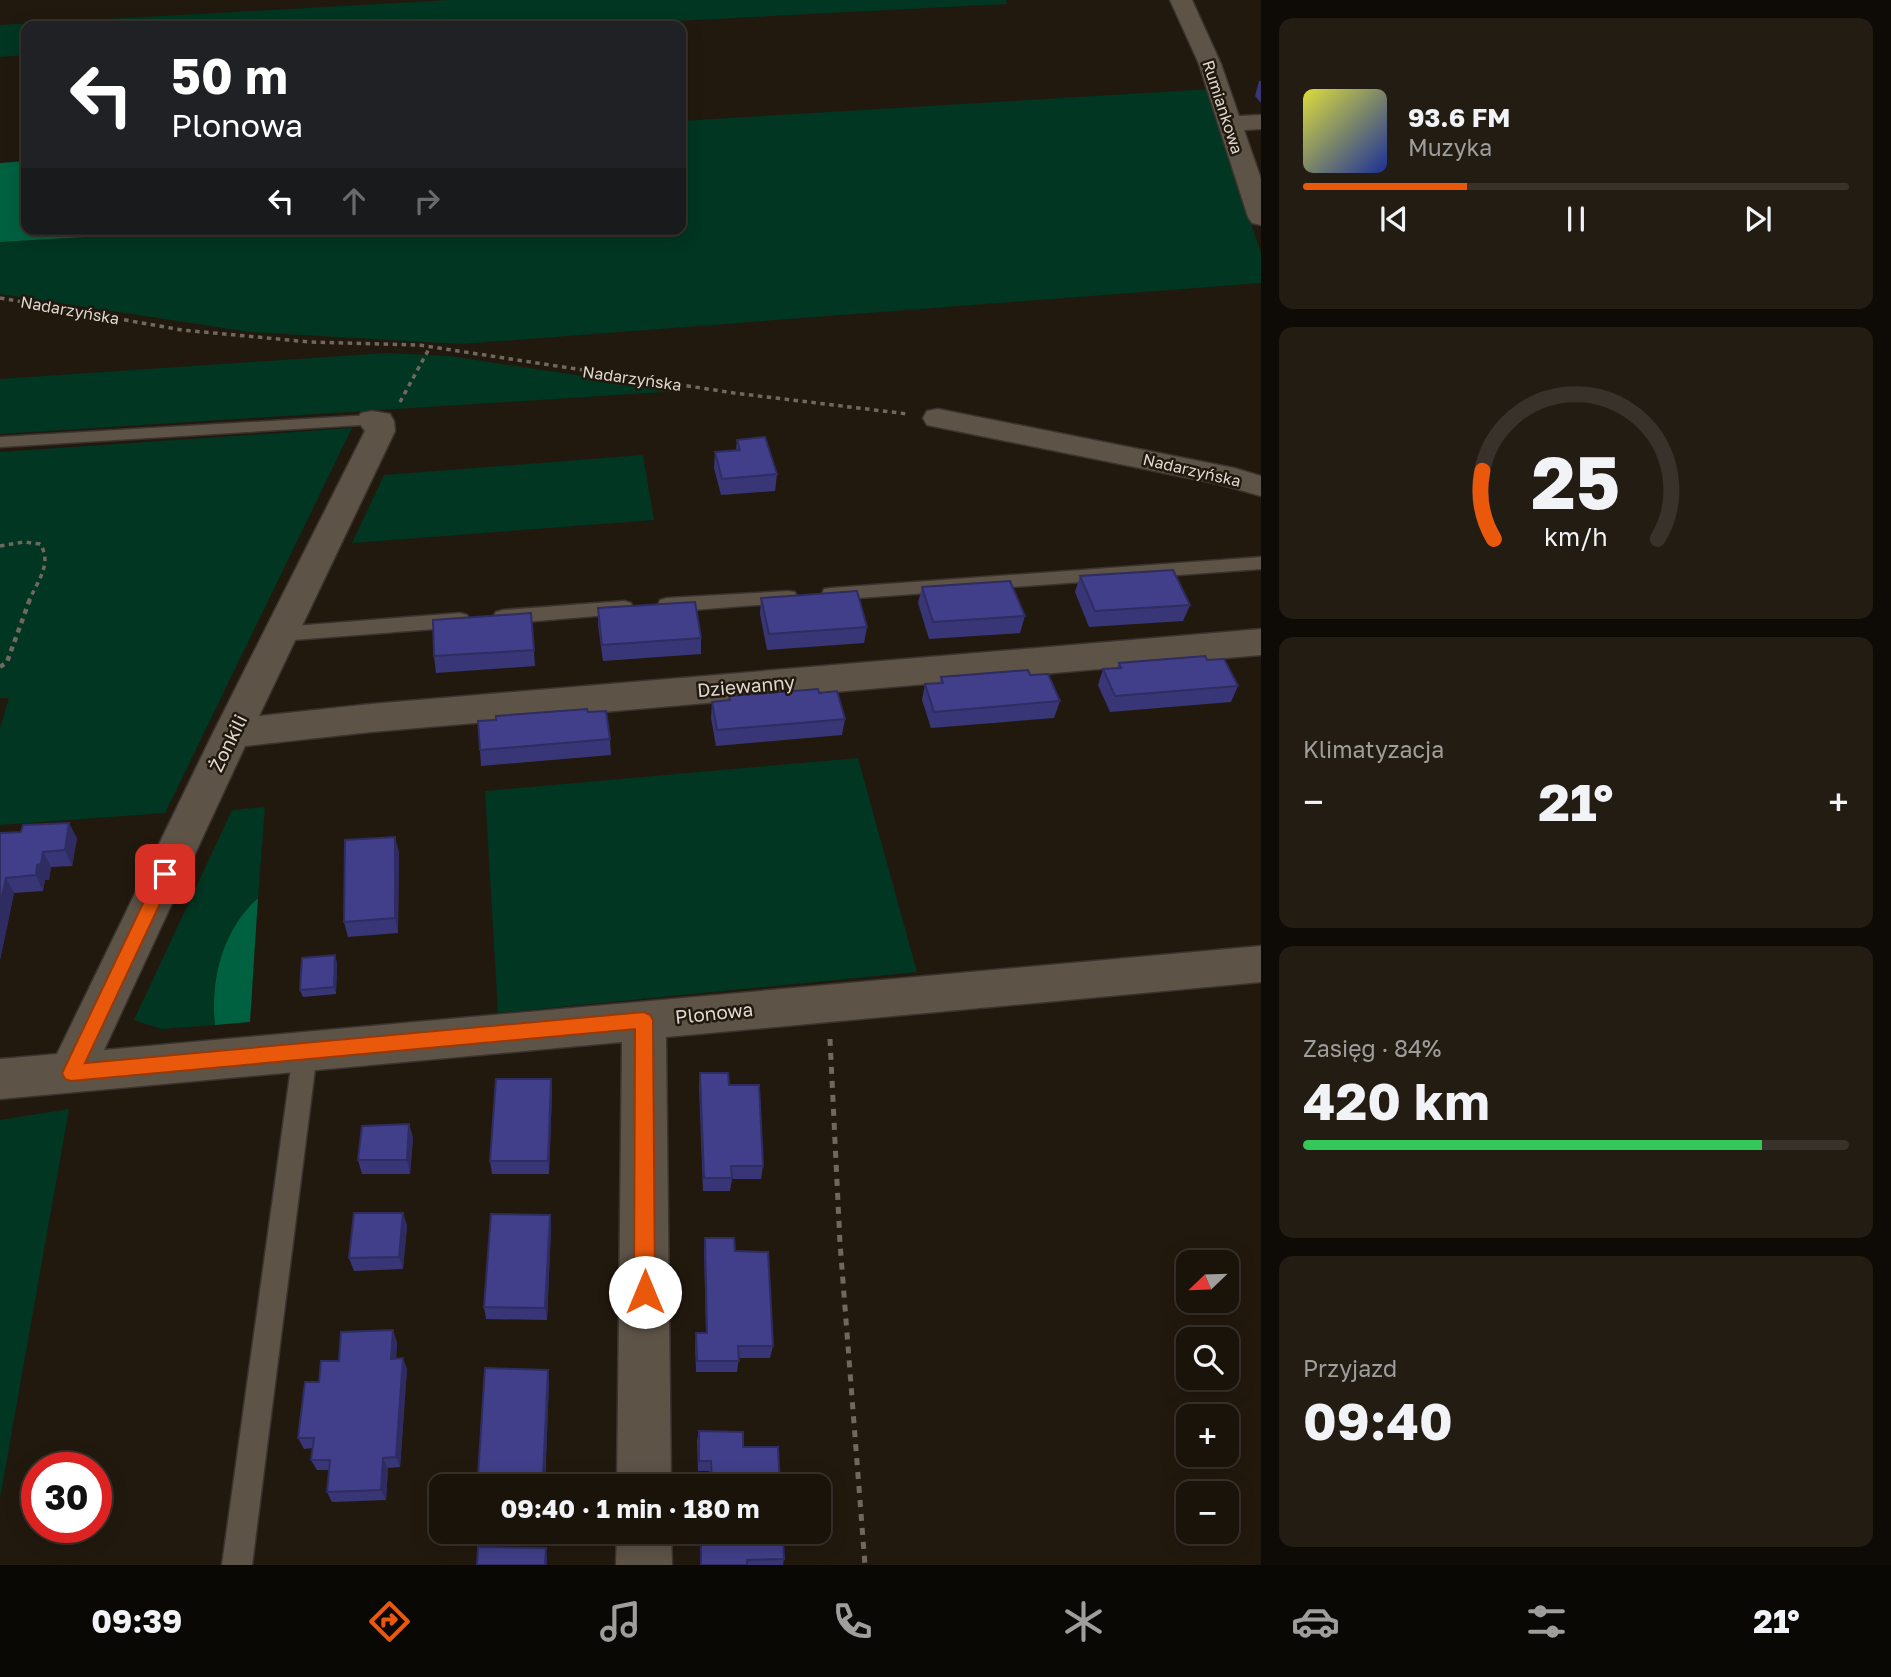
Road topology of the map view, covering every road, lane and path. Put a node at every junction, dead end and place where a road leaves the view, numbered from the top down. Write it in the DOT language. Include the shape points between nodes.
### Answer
graph roads {
  1 [pos="1181,0"];
  2 [pos="1261,121"];
  3 [pos="1228,124"];
  4 [pos="1261,216"];
  5 [pos="0,298"];
  6 [pos="430,347"];
  7 [pos="938,418"];
  8 [pos="377,422"];
  9 [pos="0,442"];
  10 [pos="1261,486"];
  11 [pos="0,545"];
  12 [pos="1261,563"];
  13 [pos="281,634"];
  14 [pos="1261,642"];
  15 [pos="0,667"];
  16 [pos="232,733"];
  17 [pos="1261,964"];
  18 [pos="828,1001"];
  19 [pos="644,1020"];
  20 [pos="305,1053"];
  21 [pos="71,1073"];
  22 [pos="0,1079"];
  23 [pos="644,1474"];
  24 [pos="644,1544"];
  25 [pos="237,1565"];
  26 [pos="644,1565"];
  27 [pos="865,1565"];
  1 -- 3 [label="street, Rumiankowa" via="1210,64"];
  2 -- 3 [label="street"];
  3 -- 4 [label="street, Rumiankowa"];
  5 -- 6 [label="path, Nadarzyńska" via="182,330"];
  6 -- 7 [label="path, Nadarzyńska"];
  6 -- 8 [label="path" via="411,386"];
  7 -- 10 [label="street, Nadarzyńska"];
  8 -- 9 [label="lane"];
  8 -- 13 [label="street, Żonkili" via="380,431"];
  11 -- 15 [label="path" via="40,544 46,564 7,662"];
  12 -- 13 [label="lane"];
  13 -- 16 [label="street, Żonkili"];
  14 -- 16 [label="street, Dziewanny"];
  16 -- 21 [label="street, Żonkili"];
  17 -- 18 [label="street, Plonowa"];
  18 -- 19 [label="street, Plonowa"];
  18 -- 27 [label="path" via="840,1243"];
  19 -- 20 [label="street, Plonowa"];
  19 -- 23 [label="street"];
  20 -- 21 [label="street, Plonowa"];
  20 -- 25 [label="lane"];
  21 -- 22 [label="street, Plonowa"];
  24 -- 26 [label="street"];
}
